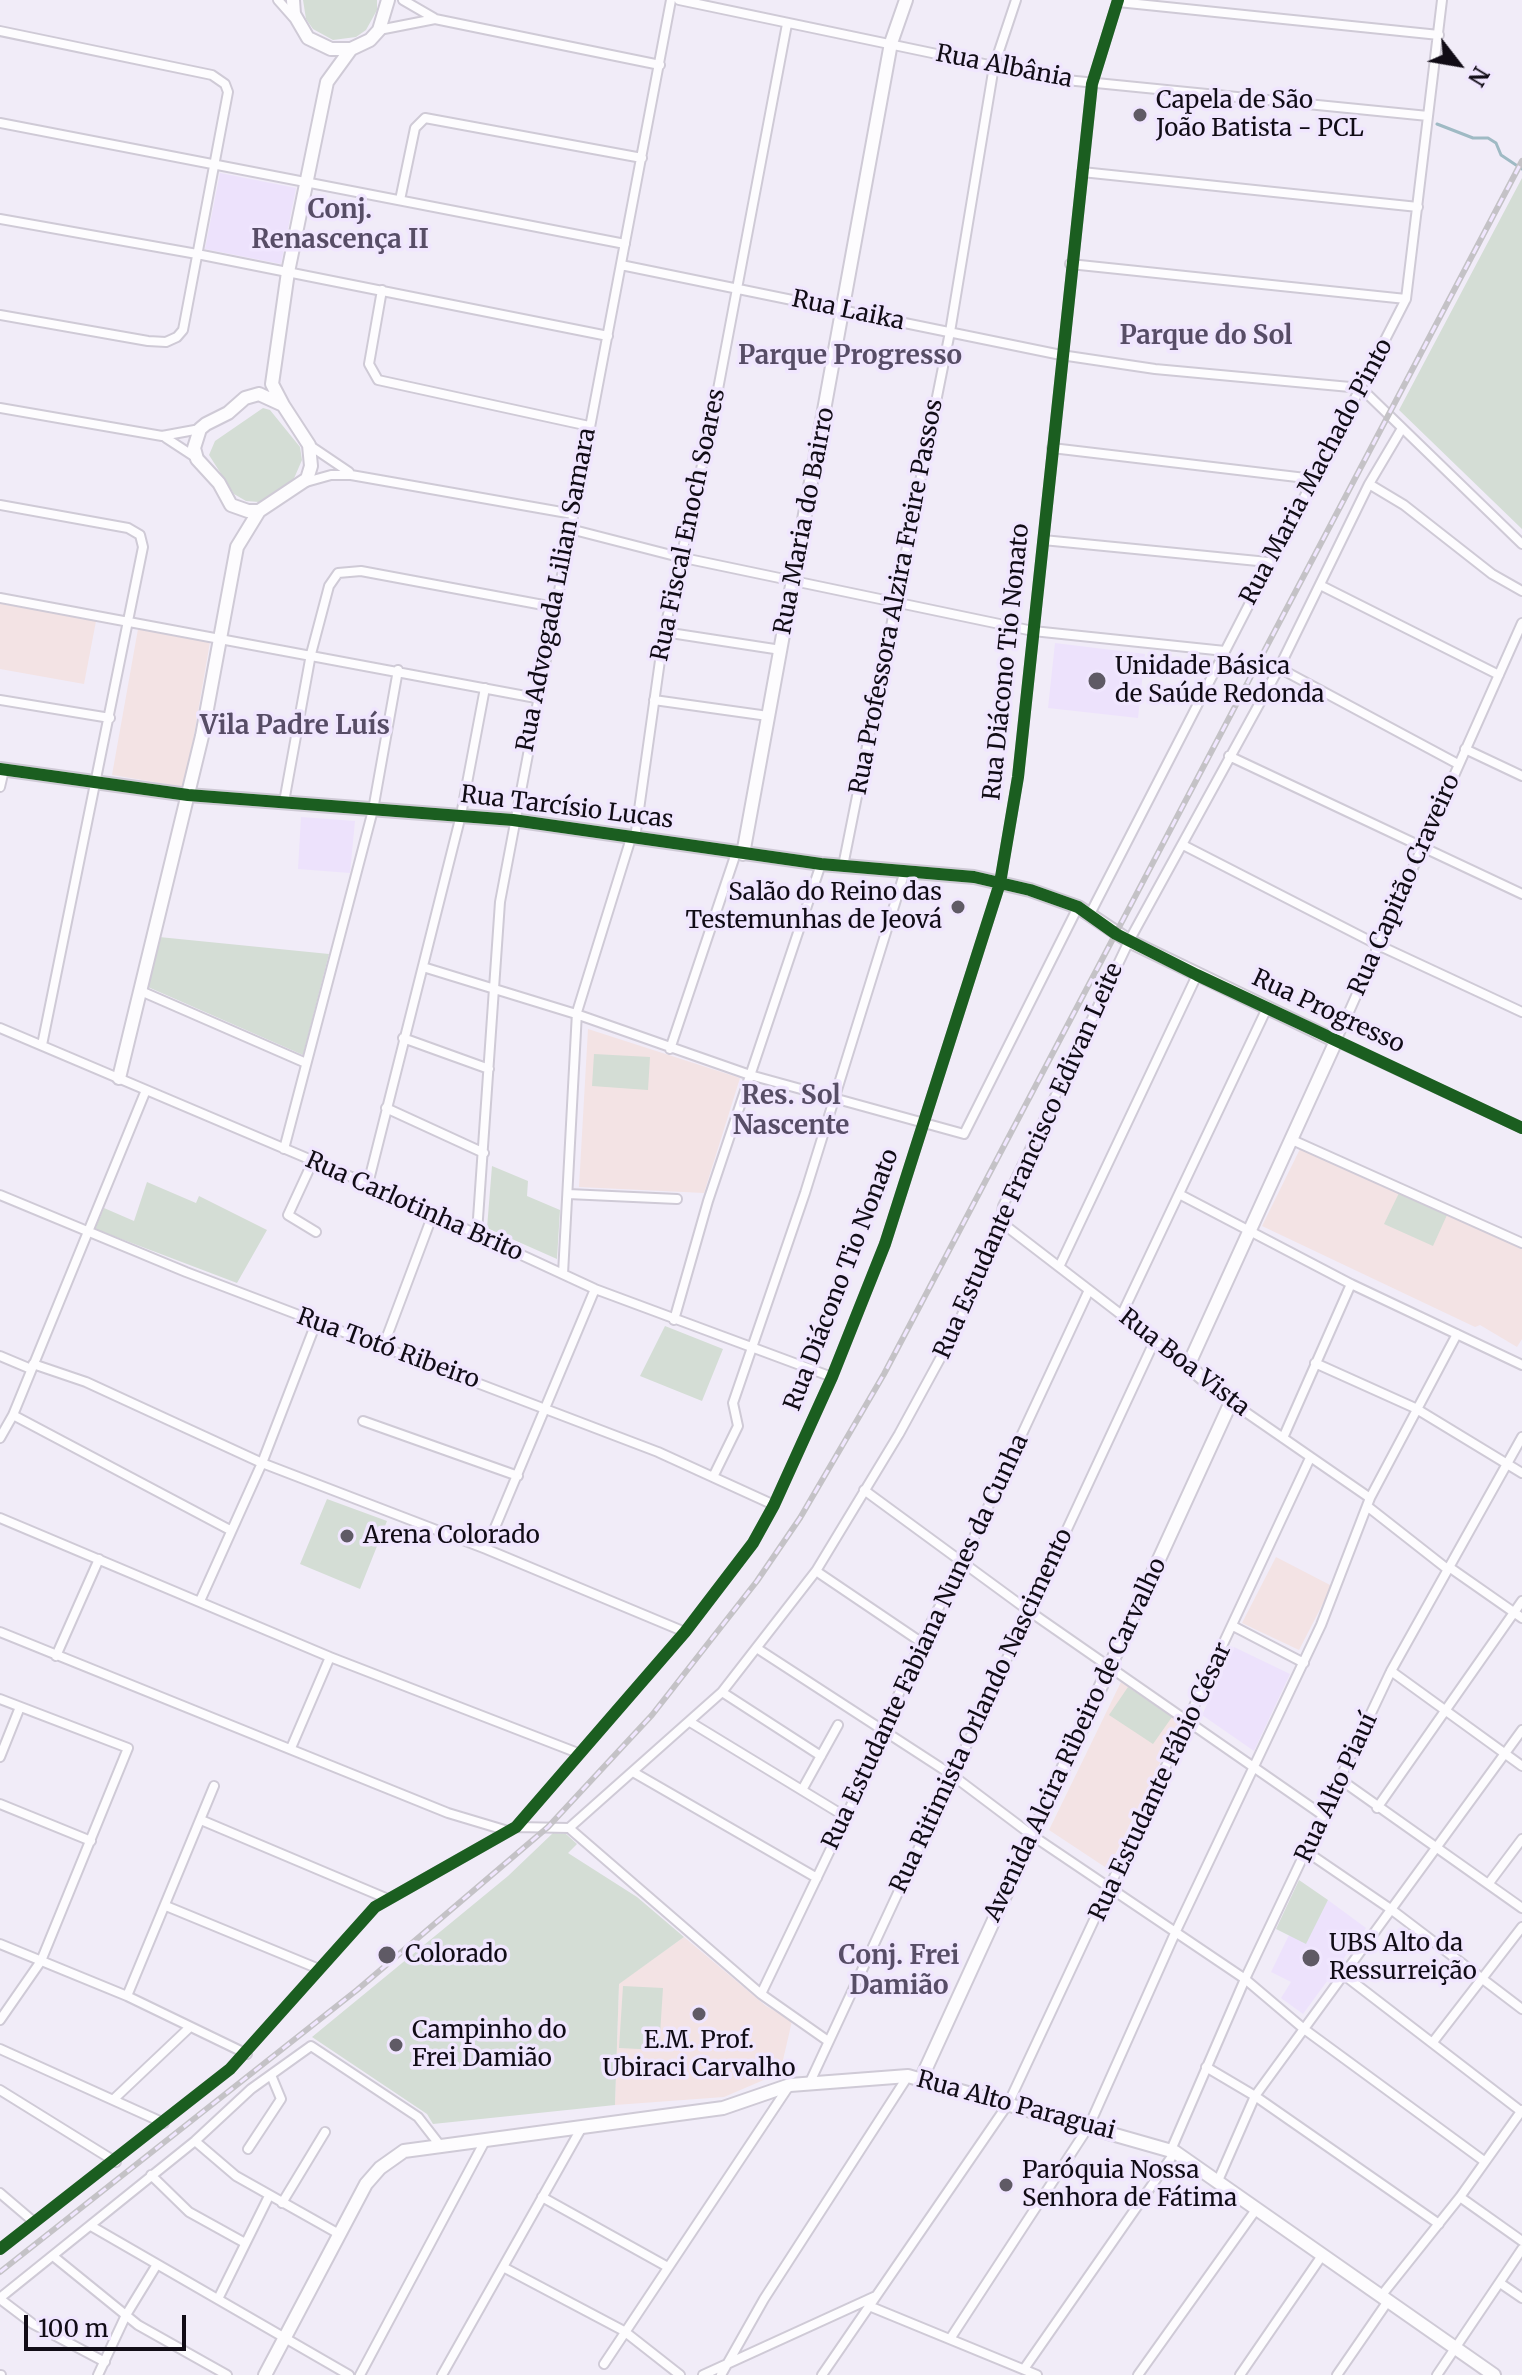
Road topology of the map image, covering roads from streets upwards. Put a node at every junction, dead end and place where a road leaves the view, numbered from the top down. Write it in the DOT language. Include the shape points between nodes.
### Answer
graph roads {
  1 [pos="278,0"];
  2 [pos="293,0"];
  3 [pos="388,0"];
  4 [pos="403,0"];
  5 [pos="671,0"];
  6 [pos="679,0"];
  7 [pos="906,0"];
  8 [pos="1016,0"];
  9 [pos="1442,0"];
  10 [pos="694,1"];
  11 [pos="1118,1"];
  12 [pos="435,19"];
  13 [pos="787,24"];
  14 [pos="300,28"];
  15 [pos="379,30"];
  16 [pos="0,31"];
  17 [pos="1439,35"];
  18 [pos="891,43"];
  19 [pos="351,49"];
  20 [pos="660,65"];
  21 [pos="994,66"];
  22 [pos="1092,84"];
  23 [pos="1428,116"];
  24 [pos="0,123"];
  25 [pos="642,158"];
  26 [pos="214,164"];
  27 [pos="1082,172"];
  28 [pos="306,182"];
  29 [pos="400,200"];
  30 [pos="1418,207"];
  31 [pos="0,219"];
  32 [pos="625,244"];
  33 [pos="197,254"];
  34 [pos="1070,264"];
  35 [pos="621,265"];
  36 [pos="288,272"];
  37 [pos="736,288"];
  38 [pos="382,290"];
  39 [pos="1406,299"];
  40 [pos="844,311"];
  41 [pos="0,315"];
  42 [pos="950,332"];
  43 [pos="608,336"];
  44 [pos="1061,355"];
  45 [pos="1361,388"];
  46 [pos="283,405"];
  47 [pos="0,408"];
  48 [pos="589,426"];
  49 [pos="200,429"];
  50 [pos="1401,430"];
  51 [pos="162,436"];
  52 [pos="309,445"];
  53 [pos="1052,448"];
  54 [pos="197,459"];
  55 [pos="369,478"];
  56 [pos="1314,479"];
  57 [pos="301,484"];
  58 [pos="1369,484"];
  59 [pos="0,505"];
  60 [pos="259,511"];
  61 [pos="573,514"];
  62 [pos="570,529"];
  63 [pos="1043,540"];
  64 [pos="1522,544"];
  65 [pos="679,557"];
  66 [pos="1268,562"];
  67 [pos="794,582"];
  68 [pos="1320,585"];
  69 [pos="1522,591"];
  70 [pos="0,598"];
  71 [pos="895,601"];
  72 [pos="554,607"];
  73 [pos="129,622"];
  74 [pos="1522,623"];
  75 [pos="1033,631"];
  76 [pos="664,632"];
  77 [pos="222,640"];
  78 [pos="781,650"];
  79 [pos="1225,651"];
  80 [pos="311,654"];
  81 [pos="1279,668"];
  82 [pos="398,670"];
  83 [pos="1499,675"];
  84 [pos="485,688"];
  85 [pos="536,698"];
  86 [pos="0,700"];
  87 [pos="654,700"];
  88 [pos="768,716"];
  89 [pos="110,718"];
  90 [pos="1465,749"];
  91 [pos="1229,756"];
  92 [pos="1458,764"];
  93 [pos="2,770"];
  94 [pos="1522,776"];
  95 [pos="96,784"];
  96 [pos="0,787"];
  97 [pos="188,795"];
  98 [pos="284,802"];
  99 [pos="373,810"];
  100 [pos="461,815"];
  101 [pos="513,820"];
  102 [pos="633,838"];
  103 [pos="1183,845"];
  104 [pos="1422,847"];
  105 [pos="739,853"];
  106 [pos="821,864"];
  107 [pos="843,866"];
  108 [pos="905,871"];
  109 [pos="1000,883"];
  110 [pos="1522,894"];
  111 [pos="1084,910"];
  112 [pos="1116,934"];
  113 [pos="1129,941"];
  114 [pos="1378,945"];
  115 [pos="423,967"];
  116 [pos="1197,975"];
  117 [pos="494,988"];
  118 [pos="143,992"];
  119 [pos="1267,1008"];
  120 [pos="1522,1012"];
  121 [pos="577,1014"];
  122 [pos="0,1028"];
  123 [pos="403,1038"];
  124 [pos="1336,1041"];
  125 [pos="42,1045"];
  126 [pos="670,1049"];
  127 [pos="306,1063"];
  128 [pos="489,1069"];
  129 [pos="750,1075"];
  130 [pos="119,1078"];
  131 [pos="146,1090"];
  132 [pos="836,1098"];
  133 [pos="386,1108"];
  134 [pos="924,1123"];
  135 [pos="1522,1128"];
  136 [pos="1290,1139"];
  137 [pos="284,1149"];
  138 [pos="484,1153"];
  139 [pos="313,1161"];
  140 [pos="368,1184"];
  141 [pos="568,1194"];
  142 [pos="1179,1194"];
  143 [pos="0,1195"];
  144 [pos="677,1199"];
  145 [pos="433,1214"];
  146 [pos="1002,1223"];
  147 [pos="316,1232"];
  148 [pos="87,1233"];
  149 [pos="477,1233"];
  150 [pos="1248,1233"];
  151 [pos="1522,1243"];
  152 [pos="1059,1267"];
  153 [pos="563,1274"];
  154 [pos="1351,1284"];
  155 [pos="595,1289"];
  156 [pos="1089,1290"];
  157 [pos="1122,1314"];
  158 [pos="674,1320"];
  159 [pos="316,1323"];
  160 [pos="1457,1334"];
  161 [pos="1155,1340"];
  162 [pos="383,1347"];
  163 [pos="753,1350"];
  164 [pos="0,1356"];
  165 [pos="1315,1363"];
  166 [pos="1522,1365"];
  167 [pos="32,1366"];
  168 [pos="1188,1366"];
  169 [pos="832,1377"];
  170 [pos="1231,1402"];
  171 [pos="546,1408"];
  172 [pos="1415,1408"];
  173 [pos="13,1415"];
  174 [pos="363,1421"];
  175 [pos="1522,1437"];
  176 [pos="0,1438"];
  177 [pos="1283,1438"];
  178 [pos="1310,1458"];
  179 [pos="262,1463"];
  180 [pos="1507,1464"];
  181 [pos="1522,1473"];
  182 [pos="518,1476"];
  183 [pos="713,1477"];
  184 [pos="864,1490"];
  185 [pos="1369,1502"];
  186 [pos="774,1505"];
  187 [pos="0,1518"];
  188 [pos="230,1530"];
  189 [pos="486,1549"];
  190 [pos="99,1559"];
  191 [pos="962,1563"];
  192 [pos="1448,1567"];
  193 [pos="816,1571"];
  194 [pos="200,1601"];
  195 [pos="1522,1601"];
  196 [pos="1029,1611"];
  197 [pos="1518,1616"];
  198 [pos="1233,1626"];
  199 [pos="0,1632"];
  200 [pos="685,1632"];
  201 [pos="921,1642"];
  202 [pos="758,1649"];
  203 [pos="56,1656"];
  204 [pos="330,1657"];
  205 [pos="1304,1663"];
  206 [pos="1109,1668"];
  207 [pos="1391,1671"];
  208 [pos="722,1692"];
  209 [pos="0,1699"];
  210 [pos="20,1707"];
  211 [pos="1445,1710"];
  212 [pos="1189,1721"];
  213 [pos="690,1722"];
  214 [pos="838,1725"];
  215 [pos="882,1730"];
  216 [pos="1522,1730"];
  217 [pos="291,1748"];
  218 [pos="578,1753"];
  219 [pos="1505,1754"];
  220 [pos="821,1756"];
  221 [pos="0,1757"];
  222 [pos="1522,1766"];
  223 [pos="1256,1768"];
  224 [pos="633,1772"];
  225 [pos="952,1775"];
  226 [pos="1341,1780"];
  227 [pos="214,1786"];
  228 [pos="802,1790"];
  229 [pos="0,1804"];
  230 [pos="1377,1808"];
  231 [pos="1324,1816"];
  232 [pos="846,1817"];
  233 [pos="201,1820"];
  234 [pos="569,1828"];
  235 [pos="512,1829"];
  236 [pos="1033,1836"];
  237 [pos="1522,1839"];
  238 [pos="91,1841"];
  239 [pos="1436,1849"];
  240 [pos="1307,1852"];
  241 [pos="817,1878"];
  242 [pos="1489,1883"];
  243 [pos="1112,1888"];
  244 [pos="388,1899"];
  245 [pos="166,1906"];
  246 [pos="1522,1908"];
  247 [pos="1392,1910"];
  248 [pos="1522,1927"];
  249 [pos="1176,1931"];
  250 [pos="0,1944"];
  251 [pos="41,1961"];
  252 [pos="319,1969"];
  253 [pos="1344,1975"];
  254 [pos="1245,1979"];
  255 [pos="1483,1980"];
  256 [pos="761,1994"];
  257 [pos="127,1996"];
  258 [pos="1522,2009"];
  259 [pos="2,2014"];
  260 [pos="190,2027"];
  261 [pos="1304,2029"];
  262 [pos="828,2041"];
  263 [pos="1433,2042"];
  264 [pos="0,2049"];
  265 [pos="247,2054"];
  266 [pos="1206,2067"];
  267 [pos="271,2075"];
  268 [pos="908,2076"];
  269 [pos="922,2077"];
  270 [pos="810,2082"];
  271 [pos="790,2085"];
  272 [pos="0,2090"];
  273 [pos="1255,2096"];
  274 [pos="115,2098"];
  275 [pos="1008,2104"];
  276 [pos="1522,2111"];
  277 [pos="164,2123"];
  278 [pos="1089,2126"];
  279 [pos="582,2127"];
  280 [pos="325,2132"];
  281 [pos="486,2138"];
  282 [pos="195,2141"];
  283 [pos="439,2144"];
  284 [pos="248,2149"];
  285 [pos="1173,2151"];
  286 [pos="1484,2161"];
  287 [pos="116,2162"];
  288 [pos="151,2175"];
  289 [pos="1217,2183"];
  290 [pos="0,2193"];
  291 [pos="269,2196"];
  292 [pos="542,2197"];
  293 [pos="1460,2197"];
  294 [pos="282,2203"];
  295 [pos="1255,2211"];
  296 [pos="34,2222"];
  297 [pos="1439,2224"];
  298 [pos="91,2226"];
  299 [pos="339,2234"];
  300 [pos="1522,2241"];
  301 [pos="245,2243"];
  302 [pos="0,2249"];
  303 [pos="1522,2249"];
  304 [pos="53,2256"];
  305 [pos="1321,2257"];
  306 [pos="156,2266"];
  307 [pos="666,2266"];
  308 [pos="503,2267"];
  309 [pos="1500,2283"];
  310 [pos="876,2295"];
  311 [pos="0,2298"];
  312 [pos="1522,2298"];
  313 [pos="218,2299"];
  314 [pos="1384,2299"];
  315 [pos="869,2306"];
  316 [pos="126,2315"];
  317 [pos="624,2331"];
  318 [pos="950,2339"];
  319 [pos="284,2340"];
  320 [pos="1456,2349"];
  321 [pos="604,2364"];
  322 [pos="728,2365"];
  323 [pos="101,2369"];
  324 [pos="1024,2369"];
  325 [pos="112,2375"];
  326 [pos="227,2375"];
  327 [pos="265,2375"];
  328 [pos="349,2375"];
  329 [pos="360,2375"];
  330 [pos="442,2375"];
  331 [pos="680,2375"];
  332 [pos="703,2375"];
  333 [pos="721,2375"];
  334 [pos="822,2375"];
  335 [pos="1037,2375"];
  336 [pos="1138,2375"];
  337 [pos="1240,2375"];
  338 [pos="1337,2375"];
  339 [pos="1437,2375"];
  340 [pos="1494,2375"];
  1 -- 14 [label="street"];
  2 -- 14 [label="street"];
  3 -- 15 [label="street"];
  4 -- 12 [label="street"];
  5 -- 20 [label="street, Rua Advogada Lilian Samara"];
  6 -- 10 [label="street, Rua Albânia"];
  7 -- 18 [label="street, Rua Maria do Bairro"];
  8 -- 21 [label="street, Rua Professora Alzira Freire Passos"];
  9 -- 17 [label="street, Rua Maria Machado Pinto"];
  10 -- 13 [label="street, Rua Albânia"];
  11 -- 17 [label="street"];
  11 -- 22 [label="street, Rua Diácono Tio Nonato"];
  12 -- 15 [label="street"];
  12 -- 20 [label="street"];
  13 -- 18 [label="street, Rua Albânia"];
  13 -- 37 [label="street, Rua Fiscal Enoch Soares"];
  14 -- 19 [label="street" via="319,45"];
  15 -- 19 [label="street"];
  16 -- 26 [label="street" via="217,77 228,92"];
  17 -- 23 [label="street, Rua Maria Machado Pinto"];
  18 -- 21 [label="street, Rua Albânia"];
  18 -- 40 [label="street, Rua Maria do Bairro"];
  19 -- 28 [label="street" via="327,82"];
  20 -- 25 [label="street, Rua Advogada Lilian Samara"];
  21 -- 22 [label="street, Rua Albânia"];
  21 -- 42 [label="street, Rua Professora Alzira Freire Passos"];
  22 -- 23 [label="street, Rua Albânia"];
  22 -- 27 [label="street, Rua Diácono Tio Nonato"];
  23 -- 30 [label="street, Rua Maria Machado Pinto"];
  24 -- 26 [label="street"];
  25 -- 29 [label="street" via="425,118 415,128"];
  25 -- 32 [label="street, Rua Advogada Lilian Samara"];
  26 -- 28 [label="street"];
  26 -- 33 [label="street"];
  27 -- 30 [label="street"];
  27 -- 34 [label="street, Rua Diácono Tio Nonato"];
  28 -- 29 [label="street"];
  28 -- 36 [label="street"];
  29 -- 32 [label="street"];
  30 -- 39 [label="street, Rua Maria Machado Pinto"];
  31 -- 33 [label="street"];
  32 -- 35 [label="street, Rua Advogada Lilian Samara"];
  33 -- 36 [label="street"];
  33 -- 41 [label="street" via="183,330 171,341"];
  34 -- 39 [label="street"];
  34 -- 44 [label="street, Rua Diácono Tio Nonato"];
  35 -- 37 [label="street, Rua Laika"];
  35 -- 43 [label="street, Rua Advogada Lilian Samara"];
  36 -- 38 [label="street"];
  36 -- 46 [label="street" via="272,384"];
  37 -- 40 [label="street, Rua Laika"];
  37 -- 65 [label="street, Rua Fiscal Enoch Soares" via="712,421"];
  38 -- 43 [label="street"];
  38 -- 48 [label="street" via="369,364 383,384"];
  39 -- 45 [label="street, Rua Maria Machado Pinto"];
  40 -- 42 [label="street, Rua Laika"];
  40 -- 67 [label="street, Rua Maria do Bairro"];
  42 -- 44 [label="street, Rua Laika"];
  42 -- 71 [label="street, Rua Professora Alzira Freire Passos"];
  43 -- 48 [label="street, Rua Advogada Lilian Samara"];
  44 -- 45 [label="street, Rua Laika"];
  44 -- 53 [label="street, Rua Diácono Tio Nonato"];
  45 -- 50 [label="street"];
  45 -- 56 [label="street, Rua Maria Machado Pinto"];
  46 -- 49 [label="street" via="259,394 245,398"];
  46 -- 52 [label="street"];
  47 -- 51 [label="street"];
  48 -- 61 [label="street, Rua Advogada Lilian Samara"];
  49 -- 51 [label="street"];
  49 -- 54 [label="street" via="194,448"];
  50 -- 58 [label="street, Rua Estudante Francisco Edivan Leite"];
  50 -- 64 [label="street"];
  51 -- 54 [label="street"];
  52 -- 55 [label="street" via="338,467"];
  52 -- 57 [label="street" via="311,466"];
  53 -- 56 [label="street"];
  53 -- 63 [label="street, Rua Diácono Tio Nonato"];
  54 -- 60 [label="street" via="231,505"];
  55 -- 57 [label="street" via="331,475"];
  55 -- 61 [label="street"];
  56 -- 66 [label="street, Rua Maria Machado Pinto"];
  57 -- 60 [label="street"];
  58 -- 68 [label="street, Rua Estudante Francisco Edivan Leite"];
  58 -- 69 [label="street"];
  59 -- 73 [label="street" via="128,528 140,535 143,547"];
  60 -- 77 [label="street" via="237,547"];
  61 -- 62 [label="street, Rua Advogada Lilian Samara"];
  62 -- 65 [label="street"];
  62 -- 72 [label="street, Rua Advogada Lilian Samara"];
  63 -- 66 [label="street"];
  63 -- 75 [label="street, Rua Diácono Tio Nonato"];
  65 -- 67 [label="street"];
  65 -- 76 [label="street, Rua Fiscal Enoch Soares"];
  66 -- 79 [label="street, Rua Maria Machado Pinto"];
  67 -- 71 [label="street"];
  67 -- 78 [label="street, Rua Maria do Bairro"];
  68 -- 81 [label="street, Rua Estudante Francisco Edivan Leite"];
  68 -- 83 [label="street"];
  70 -- 73 [label="street"];
  71 -- 75 [label="street"];
  71 -- 107 [label="street, Rua Professora Alzira Freire Passos"];
  72 -- 80 [label="street" via="343,571 329,586"];
  72 -- 85 [label="street, Rua Advogada Lilian Samara"];
  73 -- 77 [label="street"];
  73 -- 89 [label="street"];
  74 -- 83 [label="street, Rua Capitão Craveiro"];
  75 -- 79 [label="street"];
  75 -- 109 [label="street, Rua Diácono Tio Nonato" via="1018,777"];
  76 -- 78 [label="street"];
  76 -- 87 [label="street, Rua Fiscal Enoch Soares"];
  77 -- 80 [label="street"];
  77 -- 97 [label="street"];
  78 -- 88 [label="street, Rua Maria do Bairro"];
  79 -- 111 [label="street, Rua Maria Machado Pinto"];
  80 -- 82 [label="street"];
  80 -- 98 [label="street"];
  81 -- 91 [label="street, Rua Estudante Francisco Edivan Leite"];
  81 -- 92 [label="street"];
  82 -- 84 [label="street"];
  82 -- 99 [label="street"];
  83 -- 90 [label="street, Rua Capitão Craveiro"];
  84 -- 85 [label="street"];
  84 -- 100 [label="street"];
  85 -- 101 [label="street, Rua Advogada Lilian Samara"];
  86 -- 89 [label="street"];
  87 -- 88 [label="street"];
  87 -- 102 [label="street, Rua Fiscal Enoch Soares"];
  88 -- 105 [label="street, Rua Maria do Bairro"];
  89 -- 95 [label="street"];
  90 -- 92 [label="street, Rua Capitão Craveiro"];
  90 -- 94 [label="street"];
  91 -- 103 [label="street, Rua Estudante Francisco Edivan Leite"];
  91 -- 104 [label="street"];
  92 -- 104 [label="street, Rua Capitão Craveiro"];
  93 -- 95 [label="street, Rua Tarcísio Lucas"];
  93 -- 96 [label="street"];
  95 -- 97 [label="street, Rua Tarcísio Lucas"];
  95 -- 125 [label="street"];
  97 -- 98 [label="street, Rua Tarcísio Lucas"];
  97 -- 118 [label="street"];
  98 -- 99 [label="street, Rua Tarcísio Lucas"];
  99 -- 100 [label="street, Rua Tarcísio Lucas"];
  99 -- 127 [label="street"];
  100 -- 101 [label="street, Rua Tarcísio Lucas"];
  100 -- 115 [label="street"];
  101 -- 102 [label="street, Rua Tarcísio Lucas"];
  101 -- 117 [label="street, Rua Advogada Lilian Samara"];
  102 -- 105 [label="street, Rua Tarcísio Lucas"];
  102 -- 121 [label="street, Rua Fiscal Enoch Soares"];
  103 -- 113 [label="street, Rua Estudante Francisco Edivan Leite"];
  103 -- 114 [label="street"];
  104 -- 110 [label="street"];
  104 -- 114 [label="street, Rua Capitão Craveiro"];
  105 -- 106 [label="street, Rua Tarcísio Lucas"];
  105 -- 126 [label="street, Rua Maria do Bairro"];
  106 -- 107 [label="street, Rua Tarcísio Lucas"];
  106 -- 129 [label="street"];
  107 -- 108 [label="street, Rua Tarcísio Lucas"];
  108 -- 109 [label="street, Rua Tarcísio Lucas"];
  108 -- 132 [label="street"];
  109 -- 111 [label="street, Rua Tarcísio Lucas"];
  109 -- 134 [label="street, Rua Diácono Tio Nonato"];
  111 -- 112 [label="street, Rua Tarcísio Lucas"];
  111 -- 134 [label="street, Rua Maria Machado Pinto" via="964,1134"];
  112 -- 113 [label="street, Rua Progresso"];
  113 -- 116 [label="street, Rua Progresso"];
  113 -- 146 [label="street, Rua Estudante Francisco Edivan Leite" via="1003,1206"];
  114 -- 120 [label="street"];
  114 -- 124 [label="street, Rua Capitão Craveiro"];
  115 -- 117 [label="street"];
  115 -- 123 [label="street"];
  116 -- 119 [label="street, Rua Progresso"];
  116 -- 152 [label="street"];
  117 -- 121 [label="street"];
  117 -- 128 [label="street, Rua Advogada Lilian Samara"];
  118 -- 127 [label="street"];
  118 -- 130 [label="street"];
  119 -- 124 [label="street, Rua Progresso"];
  119 -- 142 [label="street"];
  121 -- 126 [label="street"];
  121 -- 141 [label="street, Rua Fiscal Enoch Soares"];
  122 -- 125 [label="street, Rua Carlotinha Brito"];
  123 -- 128 [label="street"];
  123 -- 133 [label="street"];
  124 -- 135 [label="street, Rua Progresso"];
  124 -- 136 [label="street, Rua Capitão Craveiro"];
  125 -- 130 [label="street, Rua Carlotinha Brito"];
  126 -- 129 [label="street"];
  127 -- 137 [label="street"];
  128 -- 138 [label="street, Rua Advogada Lilian Samara"];
  129 -- 132 [label="street"];
  129 -- 158 [label="street"];
  130 -- 131 [label="street, Rua Carlotinha Brito"];
  131 -- 137 [label="street, Rua Carlotinha Brito"];
  131 -- 148 [label="street"];
  132 -- 134 [label="street"];
  132 -- 163 [label="street"];
  133 -- 138 [label="street"];
  133 -- 140 [label="street"];
  134 -- 169 [label="street, Rua Diácono Tio Nonato" via="885,1244"];
  136 -- 150 [label="street, Rua Capitão Craveiro"];
  136 -- 151 [label="street"];
  137 -- 139 [label="street, Rua Carlotinha Brito"];
  138 -- 149 [label="street, Rua Advogada Lilian Samara"];
  139 -- 140 [label="street, Rua Carlotinha Brito"];
  139 -- 147 [label="street" via="288,1215"];
  140 -- 145 [label="street, Rua Carlotinha Brito"];
  141 -- 144 [label="street"];
  141 -- 153 [label="street, Rua Fiscal Enoch Soares"];
  142 -- 150 [label="street"];
  142 -- 157 [label="street"];
  143 -- 148 [label="street, Rua Totó Ribeiro"];
  145 -- 149 [label="street, Rua Carlotinha Brito"];
  145 -- 162 [label="street"];
  146 -- 152 [label="street, Rua Boa Vista"];
  146 -- 184 [label="street, Rua Estudante Francisco Edivan Leite" via="953,1335"];
  148 -- 159 [label="street, Rua Totó Ribeiro"];
  148 -- 167 [label="street"];
  149 -- 153 [label="street, Rua Carlotinha Brito"];
  150 -- 154 [label="street"];
  150 -- 168 [label="street, Rua Capitão Craveiro"];
  152 -- 156 [label="street, Rua Boa Vista"];
  153 -- 155 [label="street, Rua Carlotinha Brito"];
  154 -- 160 [label="street"];
  154 -- 165 [label="street"];
  155 -- 158 [label="street, Rua Carlotinha Brito"];
  155 -- 171 [label="street"];
  156 -- 157 [label="street, Rua Boa Vista"];
  156 -- 191 [label="street, Rua Estudante Fabiana Nunes da Cunha"];
  157 -- 161 [label="street, Rua Boa Vista"];
  158 -- 163 [label="street, Rua Carlotinha Brito"];
  159 -- 162 [label="street, Rua Totó Ribeiro"];
  159 -- 179 [label="street"];
  160 -- 166 [label="street"];
  160 -- 172 [label="street"];
  161 -- 168 [label="street, Rua Boa Vista"];
  161 -- 196 [label="street, Rua Ritimista Orlando Nascimento"];
  162 -- 171 [label="street, Rua Totó Ribeiro"];
  163 -- 169 [label="street, Rua Carlotinha Brito"];
  163 -- 183 [label="street" via="733,1405 738,1426"];
  164 -- 167 [label="street"];
  165 -- 172 [label="street"];
  165 -- 177 [label="street"];
  167 -- 173 [label="street"];
  167 -- 179 [label="street" via="111,1393"];
  168 -- 170 [label="street, Rua Boa Vista"];
  169 -- 186 [label="street, Rua Diácono Tio Nonato"];
  170 -- 177 [label="street, Rua Boa Vista"];
  170 -- 206 [label="street, Avenida Alcira Ribeiro de Carvalho"];
  171 -- 182 [label="street"];
  171 -- 183 [label="street, Rua Totó Ribeiro"];
  172 -- 180 [label="street"];
  172 -- 185 [label="street"];
  173 -- 176 [label="street"];
  173 -- 188 [label="street"];
  174 -- 182 [label="street"];
  175 -- 180 [label="street, Rua Alto Piauí"];
  177 -- 178 [label="street, Rua Boa Vista"];
  178 -- 185 [label="street, Rua Boa Vista"];
  178 -- 198 [label="street, Rua Estudante Fábio César"];
  179 -- 188 [label="street"];
  179 -- 189 [label="street"];
  180 -- 181 [label="street"];
  180 -- 192 [label="street, Rua Alto Piauí"];
  182 -- 189 [label="street"];
  183 -- 186 [label="street, Rua Totó Ribeiro"];
  184 -- 191 [label="street"];
  184 -- 193 [label="street, Rua Estudante Francisco Edivan Leite"];
  185 -- 192 [label="street, Rua Boa Vista"];
  185 -- 205 [label="street"];
  186 -- 200 [label="street, Rua Diácono Tio Nonato" via="753,1543"];
  187 -- 190 [label="street"];
  188 -- 194 [label="street"];
  189 -- 200 [label="street"];
  190 -- 194 [label="street"];
  190 -- 203 [label="street"];
  191 -- 196 [label="street"];
  191 -- 201 [label="street, Rua Estudante Fabiana Nunes da Cunha"];
  192 -- 197 [label="street, Rua Boa Vista"];
  192 -- 207 [label="street, Rua Alto Piauí"];
  193 -- 201 [label="street"];
  193 -- 202 [label="street, Rua Estudante Francisco Edivan Leite"];
  194 -- 204 [label="street"];
  195 -- 197 [label="street"];
  196 -- 206 [label="street"];
  196 -- 225 [label="street, Rua Ritimista Orlando Nascimento"];
  197 -- 211 [label="street"];
  198 -- 205 [label="street"];
  198 -- 212 [label="street, Rua Estudante Fábio César"];
  199 -- 203 [label="street"];
  200 -- 218 [label="street, Rua Diácono Tio Nonato"];
  201 -- 215 [label="street, Rua Estudante Fabiana Nunes da Cunha"];
  202 -- 208 [label="street, Rua Estudante Francisco Edivan Leite"];
  202 -- 215 [label="street"];
  203 -- 217 [label="street"];
  204 -- 217 [label="street"];
  204 -- 218 [label="street"];
  205 -- 223 [label="street"];
  206 -- 212 [label="street"];
  206 -- 236 [label="street, Avenida Alcira Ribeiro de Carvalho"];
  207 -- 211 [label="street"];
  207 -- 226 [label="street, Rua Alto Piauí"];
  208 -- 213 [label="street, Rua Estudante Francisco Edivan Leite"];
  208 -- 220 [label="street"];
  209 -- 210 [label="street"];
  210 -- 221 [label="street"];
  210 -- 238 [label="street" via="128,1748"];
  211 -- 219 [label="street"];
  211 -- 230 [label="street"];
  212 -- 223 [label="street"];
  212 -- 243 [label="street, Rua Estudante Fábio César"];
  213 -- 224 [label="street, Rua Estudante Francisco Edivan Leite"];
  213 -- 228 [label="street"];
  214 -- 220 [label="street"];
  215 -- 225 [label="street"];
  215 -- 232 [label="street, Rua Estudante Fabiana Nunes da Cunha"];
  216 -- 219 [label="street"];
  217 -- 235 [label="street" via="448,1813"];
  218 -- 235 [label="street, Rua Diácono Tio Nonato"];
  219 -- 222 [label="street"];
  219 -- 239 [label="street"];
  220 -- 228 [label="street"];
  223 -- 231 [label="street"];
  223 -- 249 [label="street"];
  224 -- 234 [label="street, Rua Estudante Francisco Edivan Leite"];
  224 -- 241 [label="street"];
  225 -- 236 [label="street"];
  225 -- 262 [label="street, Rua Ritimista Orlando Nascimento"];
  226 -- 230 [label="street"];
  226 -- 231 [label="street, Rua Alto Piauí"];
  227 -- 233 [label="street"];
  228 -- 232 [label="street"];
  229 -- 238 [label="street"];
  230 -- 239 [label="street"];
  231 -- 240 [label="street, Rua Alto Piauí"];
  232 -- 241 [label="street, Rua Estudante Fabiana Nunes da Cunha"];
  233 -- 244 [label="street"];
  233 -- 245 [label="street"];
  234 -- 235 [label="street, Rua Diácono Tio Nonato"];
  234 -- 256 [label="street"];
  235 -- 244 [label="street, Rua Diácono Tio Nonato"];
  236 -- 243 [label="street"];
  236 -- 269 [label="street, Avenida Alcira Ribeiro de Carvalho"];
  237 -- 242 [label="street"];
  238 -- 251 [label="street"];
  239 -- 242 [label="street"];
  239 -- 247 [label="street"];
  240 -- 247 [label="street"];
  240 -- 254 [label="street, Rua Alto Piauí"];
  241 -- 256 [label="street, Rua Estudante Fabiana Nunes da Cunha"];
  242 -- 246 [label="street"];
  243 -- 249 [label="street"];
  243 -- 275 [label="street, Rua Estudante Fábio César"];
  244 -- 252 [label="street, Rua Diácono Tio Nonato"];
  245 -- 252 [label="street"];
  245 -- 257 [label="street"];
  247 -- 253 [label="street"];
  247 -- 255 [label="street"];
  248 -- 255 [label="street"];
  249 -- 254 [label="street"];
  249 -- 278 [label="street"];
  250 -- 251 [label="street"];
  251 -- 257 [label="street"];
  251 -- 259 [label="street"];
  252 -- 265 [label="street, Rua Diácono Tio Nonato"];
  253 -- 261 [label="street"];
  253 -- 263 [label="street"];
  254 -- 261 [label="street"];
  254 -- 266 [label="street, Rua Alto Piauí"];
  255 -- 258 [label="street"];
  255 -- 263 [label="street"];
  256 -- 262 [label="street"];
  257 -- 260 [label="street"];
  260 -- 265 [label="street"];
  260 -- 274 [label="street"];
  261 -- 273 [label="street"];
  261 -- 286 [label="street"];
  262 -- 270 [label="street, Rua Ritimista Orlando Nascimento"];
  263 -- 276 [label="street"];
  264 -- 274 [label="street"];
  265 -- 277 [label="street, Rua Diácono Tio Nonato"];
  266 -- 273 [label="street"];
  266 -- 285 [label="street, Rua Alto Piauí"];
  267 -- 282 [label="street"];
  267 -- 283 [label="street" via="311,2046 418,2117"];
  267 -- 284 [label="street" via="281,2099"];
  268 -- 269 [label="street, Rua Alto Paraguai"];
  268 -- 270 [label="street, Rua Alto Paraguai"];
  268 -- 322 [label="street" via="764,2299"];
  269 -- 275 [label="street, Rua Alto Paraguai"];
  270 -- 271 [label="street, Rua Alto Paraguai"];
  271 -- 279 [label="street, Rua Alto Paraguai" via="723,2108"];
  271 -- 307 [label="street"];
  272 -- 287 [label="street"];
  273 -- 289 [label="street"];
  273 -- 297 [label="street"];
  274 -- 277 [label="street"];
  275 -- 278 [label="street, Rua Alto Paraguai"];
  275 -- 310 [label="street, Rua Estudante Fábio César"];
  276 -- 286 [label="street"];
  277 -- 287 [label="street, Rua Diácono Tio Nonato"];
  278 -- 285 [label="street, Rua Alto Paraguai"];
  278 -- 318 [label="street"];
  279 -- 281 [label="street, Rua Alto Paraguai"];
  279 -- 292 [label="street"];
  280 -- 294 [label="street"];
  281 -- 283 [label="street, Rua Alto Paraguai"];
  281 -- 329 [label="street"];
  282 -- 288 [label="street"];
  282 -- 291 [label="street"];
  283 -- 299 [label="street, Rua Alto Paraguai" via="404,2151 380,2168"];
  285 -- 289 [label="street, Rua Alto Paraguai"];
  285 -- 324 [label="street, Rua Alto Piauí"];
  286 -- 293 [label="street"];
  287 -- 296 [label="street, Rua Diácono Tio Nonato"];
  288 -- 298 [label="street"];
  288 -- 301 [label="street" via="189,2212"];
  289 -- 295 [label="street, Rua Alto Paraguai"];
  290 -- 296 [label="street"];
  291 -- 294 [label="street"];
  291 -- 301 [label="street"];
  292 -- 307 [label="street"];
  292 -- 308 [label="street"];
  293 -- 297 [label="street"];
  293 -- 300 [label="street"];
  294 -- 299 [label="street"];
  295 -- 305 [label="street, Rua Alto Paraguai"];
  295 -- 336 [label="street"];
  296 -- 302 [label="street, Rua Diácono Tio Nonato"];
  297 -- 314 [label="street"];
  298 -- 304 [label="street"];
  298 -- 306 [label="street"];
  299 -- 319 [label="street, Rua Alto Paraguai"];
  301 -- 313 [label="street"];
  303 -- 309 [label="street"];
  304 -- 311 [label="street"];
  304 -- 316 [label="street"];
  305 -- 314 [label="street, Rua Alto Paraguai"];
  305 -- 337 [label="street"];
  306 -- 313 [label="street"];
  306 -- 316 [label="street"];
  307 -- 317 [label="street"];
  308 -- 317 [label="street"];
  308 -- 330 [label="street"];
  309 -- 312 [label="street"];
  309 -- 320 [label="street"];
  310 -- 315 [label="street, Rua Estudante Fábio César"];
  310 -- 322 [label="street"];
  311 -- 323 [label="street"];
  313 -- 319 [label="street"];
  314 -- 320 [label="street, Rua Alto Paraguai"];
  314 -- 338 [label="street"];
  315 -- 318 [label="street"];
  315 -- 334 [label="street, Rua Estudante Fábio César"];
  316 -- 323 [label="street"];
  316 -- 326 [label="street"];
  317 -- 321 [label="street"];
  317 -- 331 [label="street"];
  318 -- 324 [label="street"];
  319 -- 327 [label="street, Rua Alto Paraguai"];
  319 -- 328 [label="street"];
  320 -- 339 [label="street"];
  320 -- 340 [label="street, Rua Alto Paraguai"];
  322 -- 332 [label="street"];
  322 -- 333 [label="street"];
  323 -- 325 [label="street"];
  324 -- 335 [label="street"];
}
